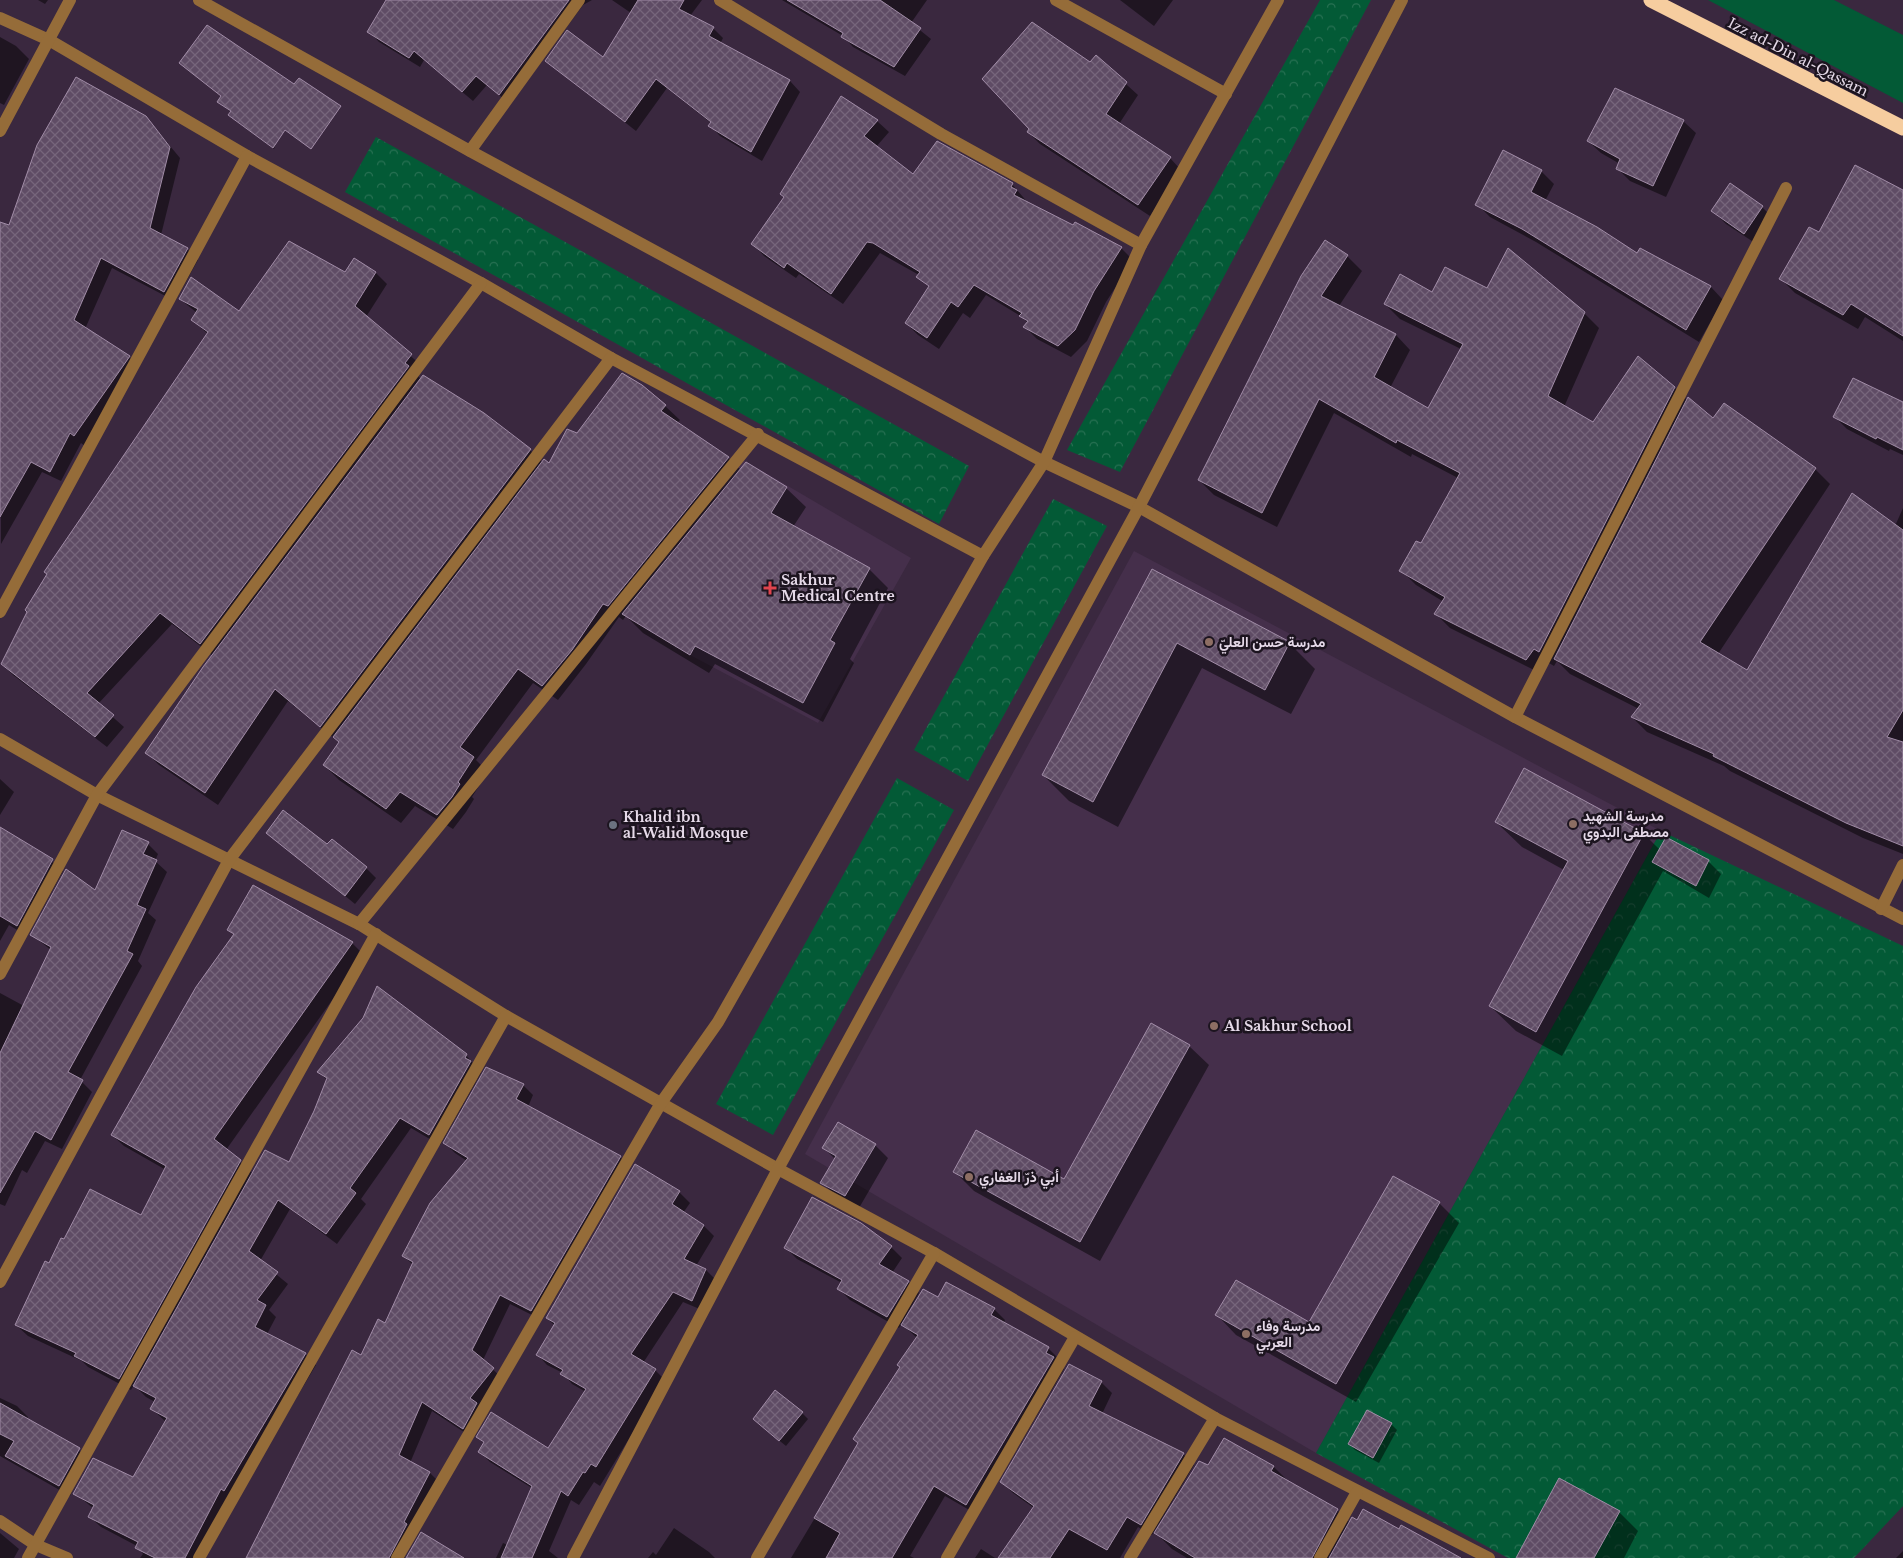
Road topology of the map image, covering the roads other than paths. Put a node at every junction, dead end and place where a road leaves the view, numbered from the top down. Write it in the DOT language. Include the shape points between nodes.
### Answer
graph roads {
  1 [pos="70,0"];
  2 [pos="199,0"];
  3 [pos="579,0"];
  4 [pos="720,0"];
  5 [pos="1056,0"];
  6 [pos="1278,0"];
  7 [pos="1402,0"];
  8 [pos="1651,0"];
  9 [pos="0,18"];
  10 [pos="49,40"];
  11 [pos="1226,94"];
  12 [pos="1903,128"];
  13 [pos="0,132"];
  14 [pos="470,151"];
  15 [pos="247,156"];
  16 [pos="1786,188"];
  17 [pos="1140,245"];
  18 [pos="481,283"];
  19 [pos="612,358"];
  20 [pos="758,434"];
  21 [pos="1044,462"];
  22 [pos="1139,507"];
  23 [pos="983,556"];
  24 [pos="0,612"];
  25 [pos="1515,718"];
  26 [pos="0,739"];
  27 [pos="97,795"];
  28 [pos="228,860"];
  29 [pos="1903,865"];
  30 [pos="1881,909"];
  31 [pos="1903,920"];
  32 [pos="359,924"];
  33 [pos="376,934"];
  34 [pos="0,974"];
  35 [pos="506,1016"];
  36 [pos="661,1103"];
  37 [pos="778,1169"];
  38 [pos="934,1253"];
  39 [pos="0,1282"];
  40 [pos="1075,1337"];
  41 [pos="1215,1418"];
  42 [pos="1357,1492"];
  43 [pos="0,1520"];
  44 [pos="36,1545"];
  45 [pos="28,1558"];
  46 [pos="67,1558"];
  47 [pos="199,1558"];
  48 [pos="397,1558"];
  49 [pos="573,1558"];
  50 [pos="758,1558"];
  51 [pos="948,1558"];
  52 [pos="1130,1558"];
  53 [pos="1320,1558"];
  54 [pos="1489,1558"];
  1 -- 10 [label="street"];
  2 -- 14 [label="street"];
  3 -- 14 [label="street"];
  4 -- 17 [label="street" via="941,134"];
  5 -- 11 [label="street"];
  6 -- 11 [label="street"];
  7 -- 22 [label="street"];
  8 -- 12 [label="highway, Izz ad-Din al-Qassam"];
  9 -- 10 [label="street"];
  10 -- 13 [label="street"];
  10 -- 15 [label="street"];
  11 -- 17 [label="street"];
  14 -- 21 [label="street"];
  15 -- 18 [label="street"];
  15 -- 24 [label="street"];
  16 -- 25 [label="street"];
  17 -- 21 [label="street"];
  18 -- 19 [label="street"];
  18 -- 27 [label="street"];
  19 -- 20 [label="street"];
  19 -- 28 [label="street"];
  20 -- 23 [label="street"];
  20 -- 32 [label="street"];
  21 -- 22 [label="street"];
  21 -- 23 [label="street"];
  22 -- 25 [label="street"];
  22 -- 37 [label="street"];
  23 -- 36 [label="street" via="718,1022"];
  25 -- 30 [label="street"];
  26 -- 27 [label="street"];
  27 -- 28 [label="street"];
  27 -- 34 [label="street"];
  28 -- 32 [label="street"];
  28 -- 39 [label="street"];
  29 -- 30 [label="street"];
  30 -- 31 [label="street"];
  32 -- 33 [label="street"];
  33 -- 35 [label="street"];
  33 -- 44 [label="street"];
  35 -- 36 [label="street"];
  35 -- 47 [label="street"];
  36 -- 37 [label="street"];
  36 -- 48 [label="street"];
  37 -- 38 [label="street"];
  37 -- 49 [label="street"];
  38 -- 40 [label="street"];
  38 -- 50 [label="street"];
  40 -- 41 [label="street"];
  40 -- 51 [label="street"];
  41 -- 42 [label="street"];
  41 -- 52 [label="street"];
  42 -- 53 [label="street"];
  42 -- 54 [label="street"];
  43 -- 44 [label="street"];
  44 -- 45 [label="street"];
  44 -- 46 [label="street"];
}
